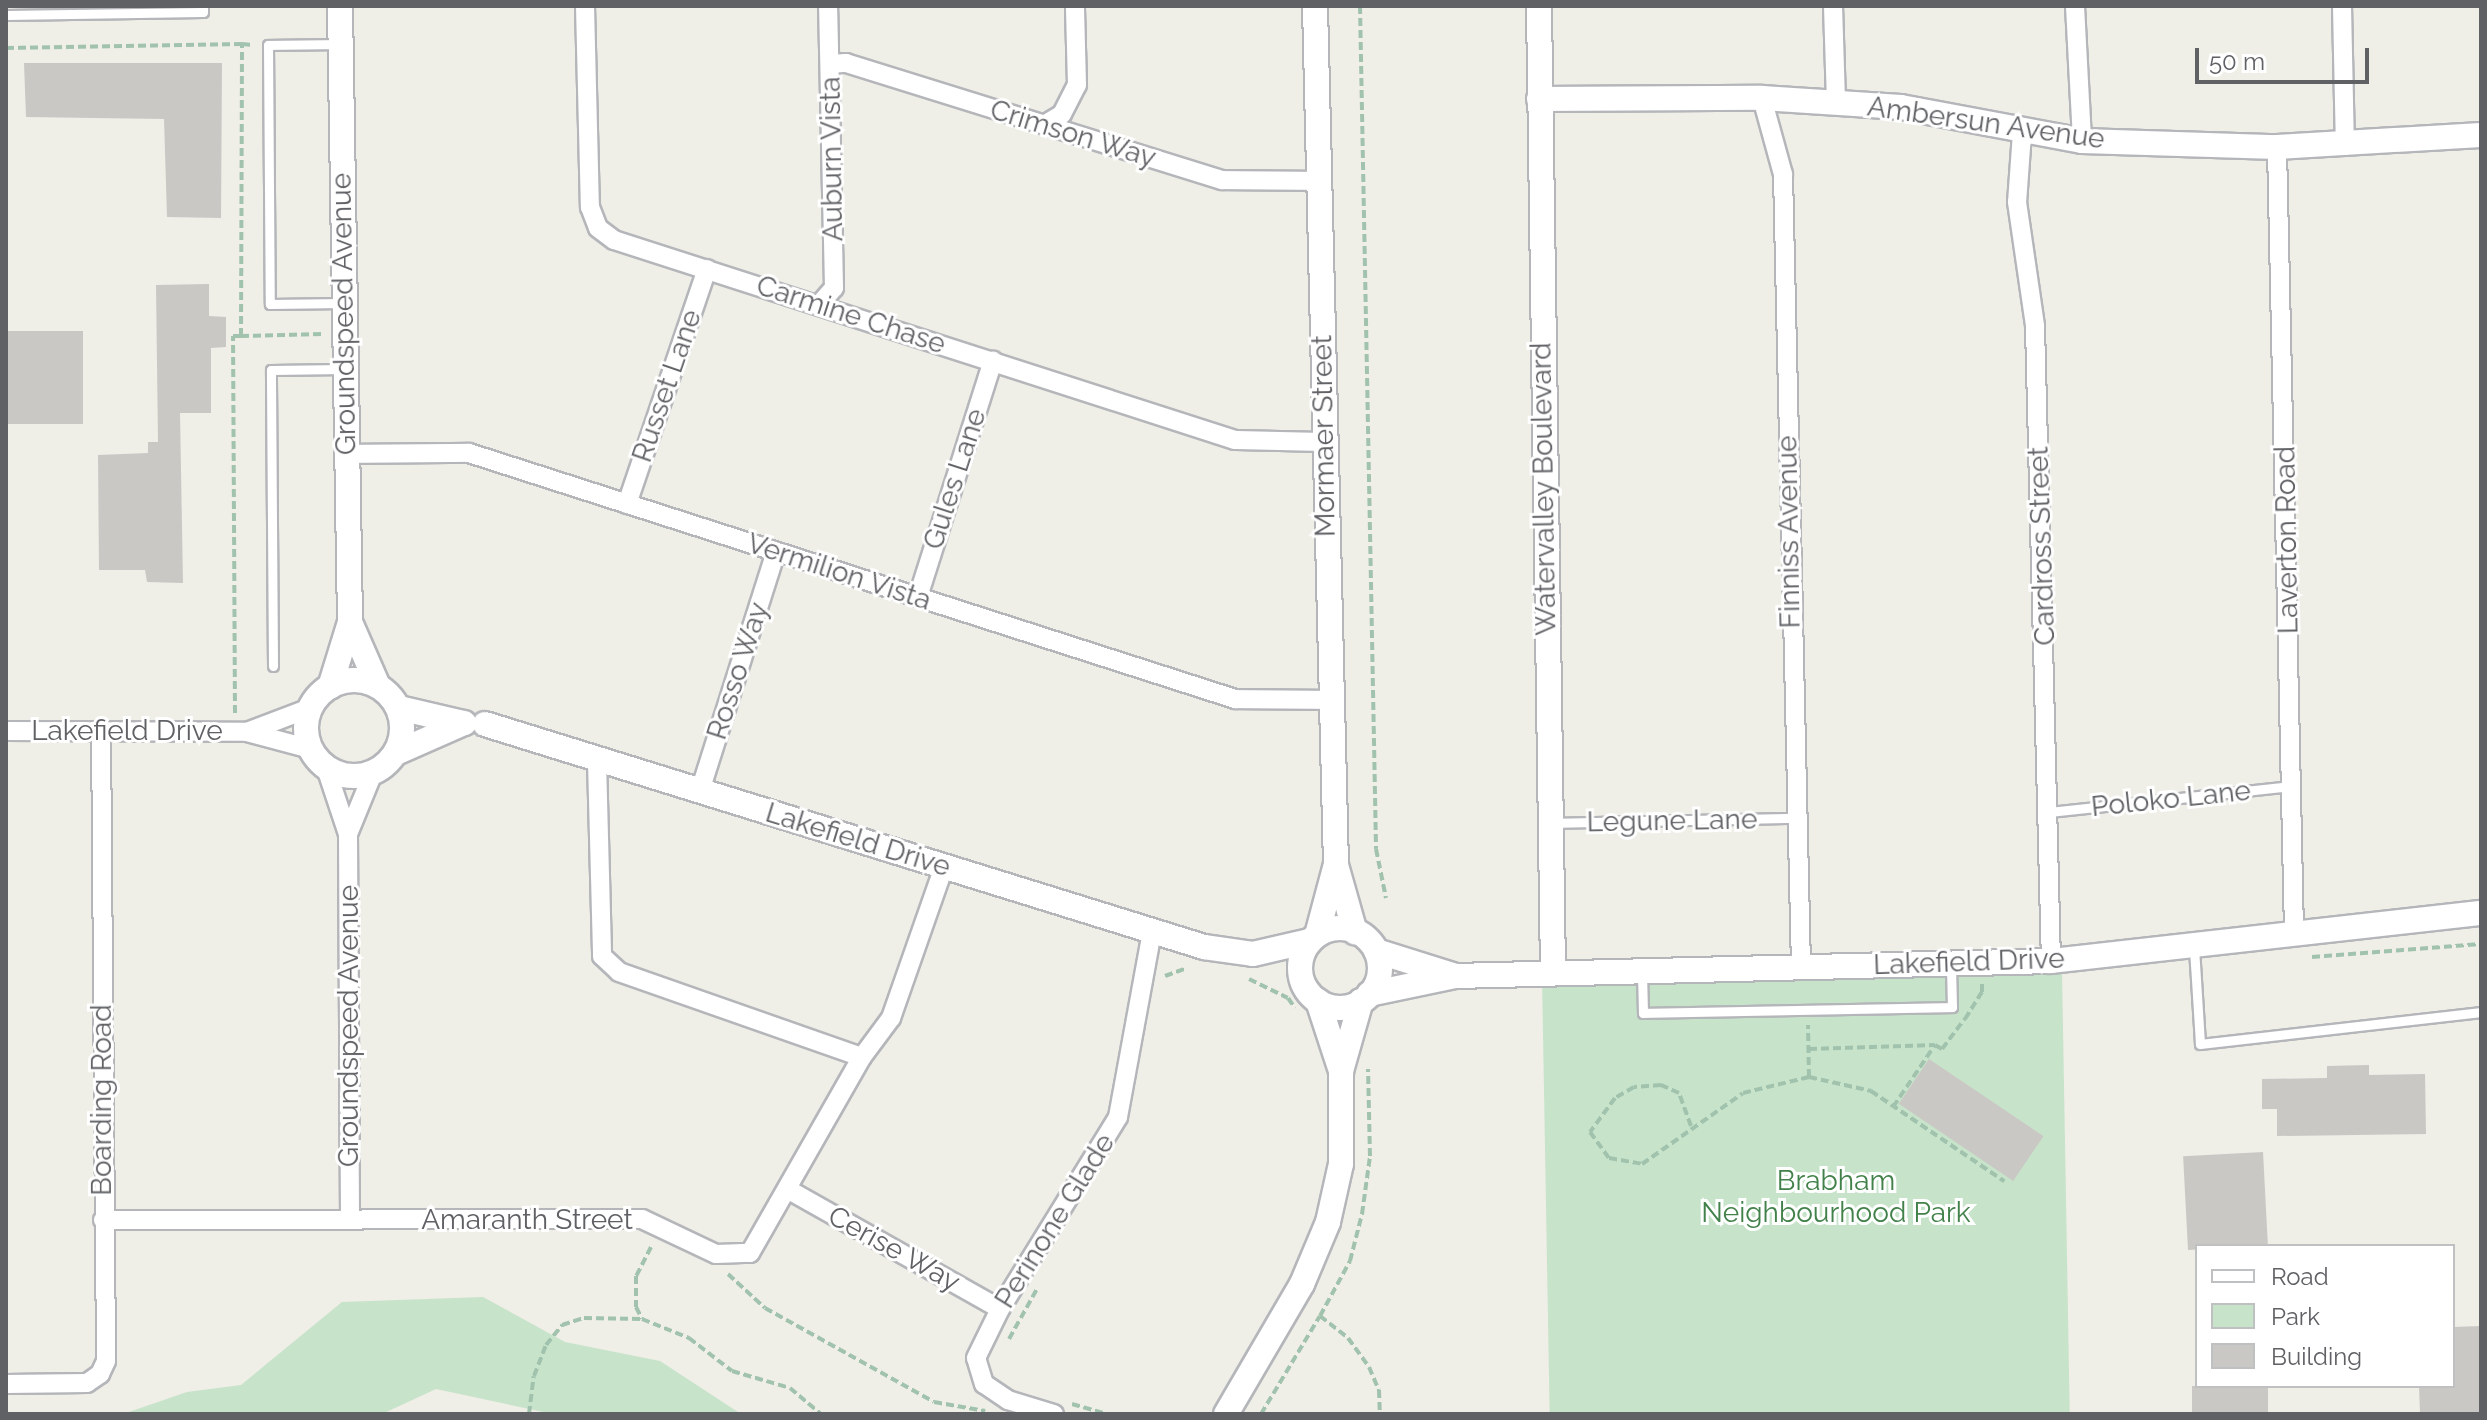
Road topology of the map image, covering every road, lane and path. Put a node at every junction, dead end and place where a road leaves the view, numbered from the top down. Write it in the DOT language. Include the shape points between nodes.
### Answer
graph roads {
  1 [pos="203,6"];
  2 [pos="340,6"];
  3 [pos="585,6"];
  4 [pos="828,6"];
  5 [pos="1075,6"];
  6 [pos="1315,6"];
  7 [pos="1360,6"];
  8 [pos="1539,6"];
  9 [pos="1833,6"];
  10 [pos="2075,6"];
  11 [pos="2342,6"];
  12 [pos="6,15"];
  13 [pos="242,44"];
  14 [pos="340,44"];
  15 [pos="268,45"];
  16 [pos="6,48"];
  17 [pos="830,64"];
  18 [pos="1762,98"];
  19 [pos="1539,99"];
  20 [pos="1836,103"];
  21 [pos="1044,125"];
  22 [pos="2022,133"];
  23 [pos="2481,135"];
  24 [pos="2082,141"];
  25 [pos="2345,146"];
  26 [pos="2277,147"];
  27 [pos="1319,181"];
  28 [pos="707,269"];
  29 [pos="344,303"];
  30 [pos="819,305"];
  31 [pos="345,334"];
  32 [pos="241,336"];
  33 [pos="993,361"];
  34 [pos="345,369"];
  35 [pos="1324,442"];
  36 [pos="347,454"];
  37 [pos="627,504"];
  38 [pos="776,552"];
  39 [pos="918,597"];
  40 [pos="350,622"];
  41 [pos="273,666"];
  42 [pos="378,686"];
  43 [pos="330,687"];
  44 [pos="1330,700"];
  45 [pos="310,708"];
  46 [pos="399,708"];
  47 [pos="475,723"];
  48 [pos="101,729"];
  49 [pos="6,731"];
  50 [pos="241,732"];
  51 [pos="396,753"];
  52 [pos="318,758"];
  53 [pos="597,761"];
  54 [pos="373,773"];
  55 [pos="2293,786"];
  56 [pos="700,791"];
  57 [pos="2049,812"];
  58 [pos="1794,818"];
  59 [pos="1549,823"];
  60 [pos="348,834"];
  61 [pos="1336,865"];
  62 [pos="944,867"];
  63 [pos="1386,898"];
  64 [pos="2481,913"];
  65 [pos="1152,932"];
  66 [pos="1355,932"];
  67 [pos="2294,933"];
  68 [pos="1313,938"];
  69 [pos="2194,945"];
  70 [pos="1376,951"];
  71 [pos="1253,954"];
  72 [pos="2051,961"];
  73 [pos="1196,964"];
  74 [pos="1951,965"];
  75 [pos="1801,968"];
  76 [pos="1642,971"];
  77 [pos="1553,973"];
  78 [pos="1237,976"];
  79 [pos="1455,976"];
  80 [pos="1982,984"];
  81 [pos="1157,989"];
  82 [pos="1306,998"];
  83 [pos="1365,998"];
  84 [pos="1808,1010"];
  85 [pos="2481,1012"];
  86 [pos="1935,1045"];
  87 [pos="1808,1049"];
  88 [pos="862,1057"];
  89 [pos="1341,1071"];
  90 [pos="1809,1077"];
  91 [pos="1893,1107"];
  92 [pos="1691,1126"];
  93 [pos="2004,1181"];
  94 [pos="789,1190"];
  95 [pos="350,1218"];
  96 [pos="103,1220"];
  97 [pos="658,1236"];
  98 [pos="724,1271"];
  99 [pos="1036,1282"];
  100 [pos="1000,1309"];
  101 [pos="642,1319"];
  102 [pos="999,1341"];
  103 [pos="6,1384"];
  104 [pos="1059,1408"];
  105 [pos="989,1412"];
  106 [pos="529,1414"];
  107 [pos="821,1414"];
  108 [pos="1106,1414"];
  109 [pos="1226,1414"];
  110 [pos="1261,1414"];
  111 [pos="1380,1414"];
  1 -- 12 [label="lane" via="203,12"];
  2 -- 14 [label="street, Groundspeed Avenue"];
  3 -- 28 [label="street, Carmine Chase" via="590,207 598,228 614,240"];
  4 -- 17 [label="street, Auburn Vista"];
  5 -- 21 [label="street" via="1077,85 1062,114"];
  6 -- 27 [label="street, Mormaer Street"];
  7 -- 63 [label="path" via="1376,849"];
  8 -- 19 [label="street, Watervalley Boulevard"];
  9 -- 20 [label="street"];
  10 -- 24 [label="street"];
  11 -- 25 [label="street"];
  13 -- 15 [label="path"];
  13 -- 16 [label="path"];
  13 -- 32 [label="path"];
  14 -- 15 [label="lane"];
  14 -- 29 [label="street, Groundspeed Avenue"];
  15 -- 29 [label="lane" via="270,304"];
  17 -- 21 [label="street, Crimson Way" via="846,63"];
  17 -- 30 [label="street, Auburn Vista" via="834,288"];
  18 -- 19 [label="street, Ambersun Avenue"];
  18 -- 20 [label="street, Ambersun Avenue"];
  18 -- 58 [label="street, Finniss Avenue" via="1783,174"];
  19 -- 59 [label="street, Watervalley Boulevard"];
  20 -- 22 [label="street, Ambersun Avenue" via="1901,107"];
  21 -- 27 [label="street, Crimson Way" via="1222,180"];
  22 -- 24 [label="street, Ambersun Avenue"];
  22 -- 57 [label="street, Cardross Street" via="2017,202 2035,326"];
  23 -- 25 [label="street, Ambersun Avenue"];
  24 -- 26 [label="street, Ambersun Avenue"];
  25 -- 26 [label="street, Ambersun Avenue"];
  26 -- 55 [label="street, Laverton Road"];
  27 -- 35 [label="street, Mormaer Street"];
  28 -- 30 [label="street, Carmine Chase"];
  28 -- 37 [label="street, Russet Lane"];
  29 -- 31 [label="street, Groundspeed Avenue"];
  30 -- 33 [label="street, Carmine Chase"];
  31 -- 32 [label="path"];
  31 -- 34 [label="street, Groundspeed Avenue"];
  32 -- 50 [label="path" via="233,336"];
  33 -- 35 [label="street, Carmine Chase" via="1235,440"];
  33 -- 39 [label="street, Gules Lane"];
  34 -- 36 [label="street, Groundspeed Avenue"];
  34 -- 41 [label="lane" via="271,370"];
  35 -- 44 [label="street, Mormaer Street"];
  36 -- 37 [label="street, Vermilion Vista" via="469,453"];
  36 -- 40 [label="street, Groundspeed Avenue"];
  37 -- 38 [label="street, Vermilion Vista"];
  38 -- 39 [label="street, Vermilion Vista"];
  38 -- 56 [label="street, Rosso Way"];
  39 -- 44 [label="street, Vermilion Vista" via="1235,699"];
  40 -- 42 [label="street, Groundspeed Avenue"];
  40 -- 43 [label="street, Groundspeed Avenue"];
  42 -- 43 [label="street" via="348,680"];
  42 -- 46 [label="street"];
  43 -- 45 [label="street"];
  44 -- 61 [label="street, Mormaer Street"];
  45 -- 50 [label="street, Lakefield Drive"];
  45 -- 52 [label="street" via="306,724"];
  46 -- 47 [label="street, Lakefield Drive"];
  46 -- 51 [label="street" via="403,724"];
  47 -- 51 [label="street"];
  47 -- 53 [label="street, Lakefield Drive"];
  48 -- 49 [label="street, Lakefield Drive"];
  48 -- 50 [label="street, Lakefield Drive"];
  48 -- 96 [label="street, Boarding Road"];
  50 -- 52 [label="street, Lakefield Drive"];
  51 -- 54 [label="street"];
  52 -- 54 [label="street" via="349,776"];
  52 -- 60 [label="street, Groundspeed Avenue"];
  53 -- 56 [label="street, Lakefield Drive"];
  53 -- 88 [label="street" via="602,956 619,972"];
  54 -- 60 [label="street, Groundspeed Avenue"];
  55 -- 57 [label="lane, Poloko Lane"];
  55 -- 67 [label="street, Laverton Road"];
  56 -- 62 [label="street, Lakefield Drive"];
  57 -- 72 [label="street, Cardross Street"];
  58 -- 59 [label="lane, Legune Lane"];
  58 -- 75 [label="street, Finniss Avenue"];
  59 -- 77 [label="street, Watervalley Boulevard"];
  60 -- 95 [label="street, Groundspeed Avenue"];
  61 -- 66 [label="street, Mormaer Street"];
  61 -- 68 [label="street, Mormaer Street"];
  62 -- 65 [label="street, Lakefield Drive"];
  62 -- 88 [label="street, Amaranth Street" via="891,1018"];
  64 -- 67 [label="street, Lakefield Drive"];
  65 -- 71 [label="street, Lakefield Drive"];
  65 -- 100 [label="street, Perinone Glade" via="1118,1117 1100,1154"];
  66 -- 68 [label="street" via="1338,927"];
  66 -- 70 [label="street"];
  67 -- 69 [label="street, Lakefield Drive"];
  68 -- 71 [label="street, Lakefield Drive"];
  68 -- 82 [label="street" via="1300,961"];
  69 -- 72 [label="street, Lakefield Drive"];
  69 -- 85 [label="lane" via="2200,1044"];
  70 -- 79 [label="street, Lakefield Drive"];
  70 -- 83 [label="street" via="1379,975"];
  71 -- 82 [label="street, Lakefield Drive"];
  72 -- 74 [label="street, Lakefield Drive"];
  73 -- 81 [label="path" via="1163,977"];
  74 -- 75 [label="street, Lakefield Drive"];
  74 -- 84 [label="lane" via="1952,1007"];
  75 -- 76 [label="street, Lakefield Drive"];
  76 -- 77 [label="street, Lakefield Drive"];
  76 -- 84 [label="lane" via="1643,1013"];
  77 -- 79 [label="street, Lakefield Drive"];
  78 -- 82 [label="path" via="1288,998"];
  79 -- 83 [label="street, Lakefield Drive"];
  80 -- 86 [label="path" via="1977,1001 1942,1049"];
  82 -- 83 [label="street" via="1340,1007"];
  82 -- 89 [label="street"];
  83 -- 89 [label="street"];
  84 -- 87 [label="path"];
  86 -- 87 [label="path"];
  86 -- 91 [label="path"];
  87 -- 90 [label="path"];
  88 -- 94 [label="street, Amaranth Street"];
  89 -- 109 [label="street" via="1341,1164 1328,1222 1302,1284"];
  90 -- 91 [label="path" via="1850,1084"];
  90 -- 92 [label="path" via="1743,1093"];
  91 -- 93 [label="path"];
  92 -- 92 [label="path" via="1642,1164 1609,1158 1590,1132 1615,1098 1634,1087 1661,1085 1679,1093"];
  94 -- 95 [label="street, Amaranth Street" via="750,1253 716,1254 642,1219"];
  94 -- 100 [label="street, Cerise Way"];
  95 -- 96 [label="street, Amaranth Street"];
  96 -- 103 [label="street, Boarding Road" via="106,1361 100,1374 87,1383"];
  97 -- 101 [label="path" via="636,1276 636,1307"];
  98 -- 105 [label="path" via="765,1308 934,1402"];
  99 -- 102 [label="path" via="1038,1294 1013,1338"];
  100 -- 104 [label="street, Perinone Glade" via="976,1358 984,1384 1008,1400"];
  101 -- 106 [label="path" via="584,1318 562,1325 546,1345 534,1376"];
  101 -- 107 [label="path" via="689,1338 732,1371 790,1388"];
  104 -- 108 [label="path"];
  110 -- 111 [label="path" via="1320,1316 1348,1338 1369,1367 1379,1390"];
}
